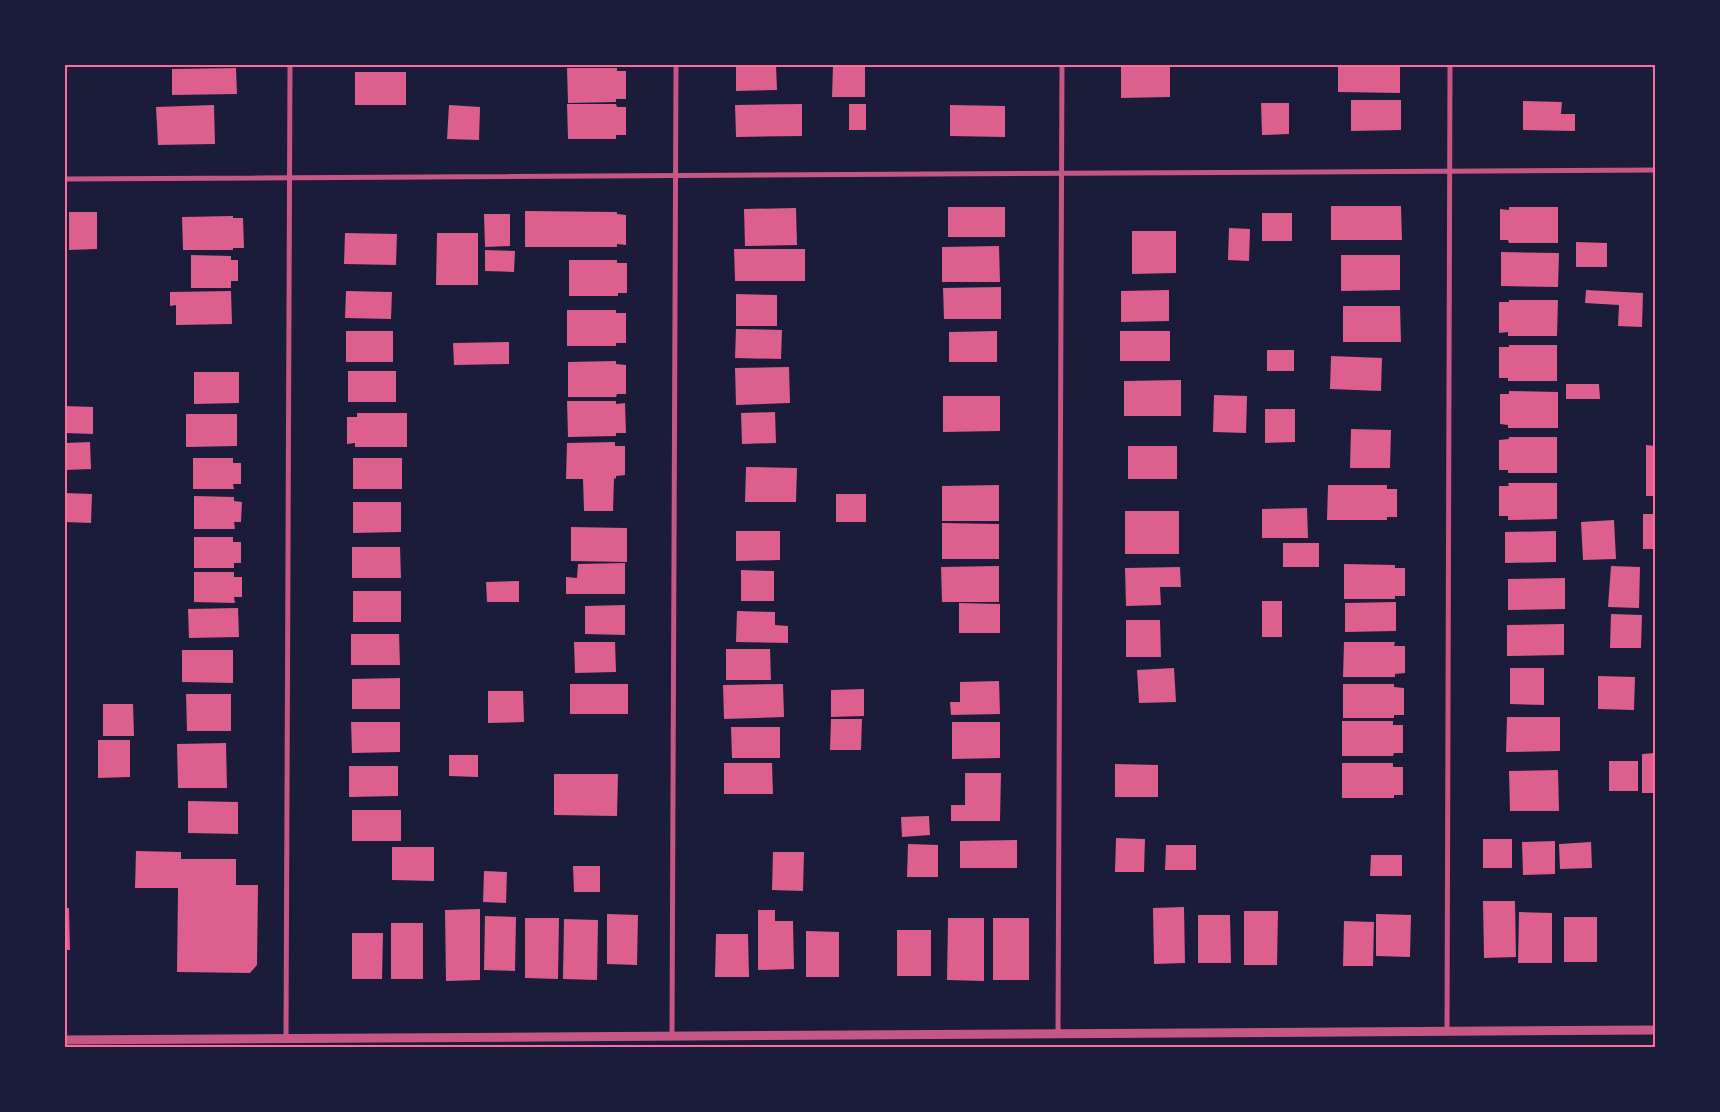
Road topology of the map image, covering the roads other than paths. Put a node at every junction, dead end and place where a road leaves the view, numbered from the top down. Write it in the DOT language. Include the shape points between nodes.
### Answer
graph roads {
  1 [pos="290,65"];
  2 [pos="676,65"];
  3 [pos="1062,65"];
  4 [pos="1450,65"];
  5 [pos="1655,170"];
  6 [pos="1450,171"];
  7 [pos="1062,173"];
  8 [pos="675,175"];
  9 [pos="289,177"];
  10 [pos="65,178"];
  11 [pos="1655,1030"];
  12 [pos="1447,1032"];
  13 [pos="1058,1034"];
  14 [pos="672,1037"];
  15 [pos="286,1039"];
  16 [pos="65,1040"];
  17 [pos="90,1044"];
  1 -- 9 [label="street"];
  2 -- 8 [label="street"];
  3 -- 7 [label="street"];
  4 -- 6 [label="street"];
  5 -- 6 [label="street"];
  6 -- 7 [label="street"];
  6 -- 12 [label="street"];
  7 -- 8 [label="street"];
  7 -- 13 [label="street"];
  8 -- 9 [label="street"];
  8 -- 14 [label="street"];
  9 -- 10 [label="street"];
  9 -- 15 [label="street"];
  11 -- 12 [label="street"];
  12 -- 13 [label="street"];
  13 -- 14 [label="street"];
  14 -- 15 [label="street"];
  15 -- 17 [label="street"];
  16 -- 17 [label="street"];
}
